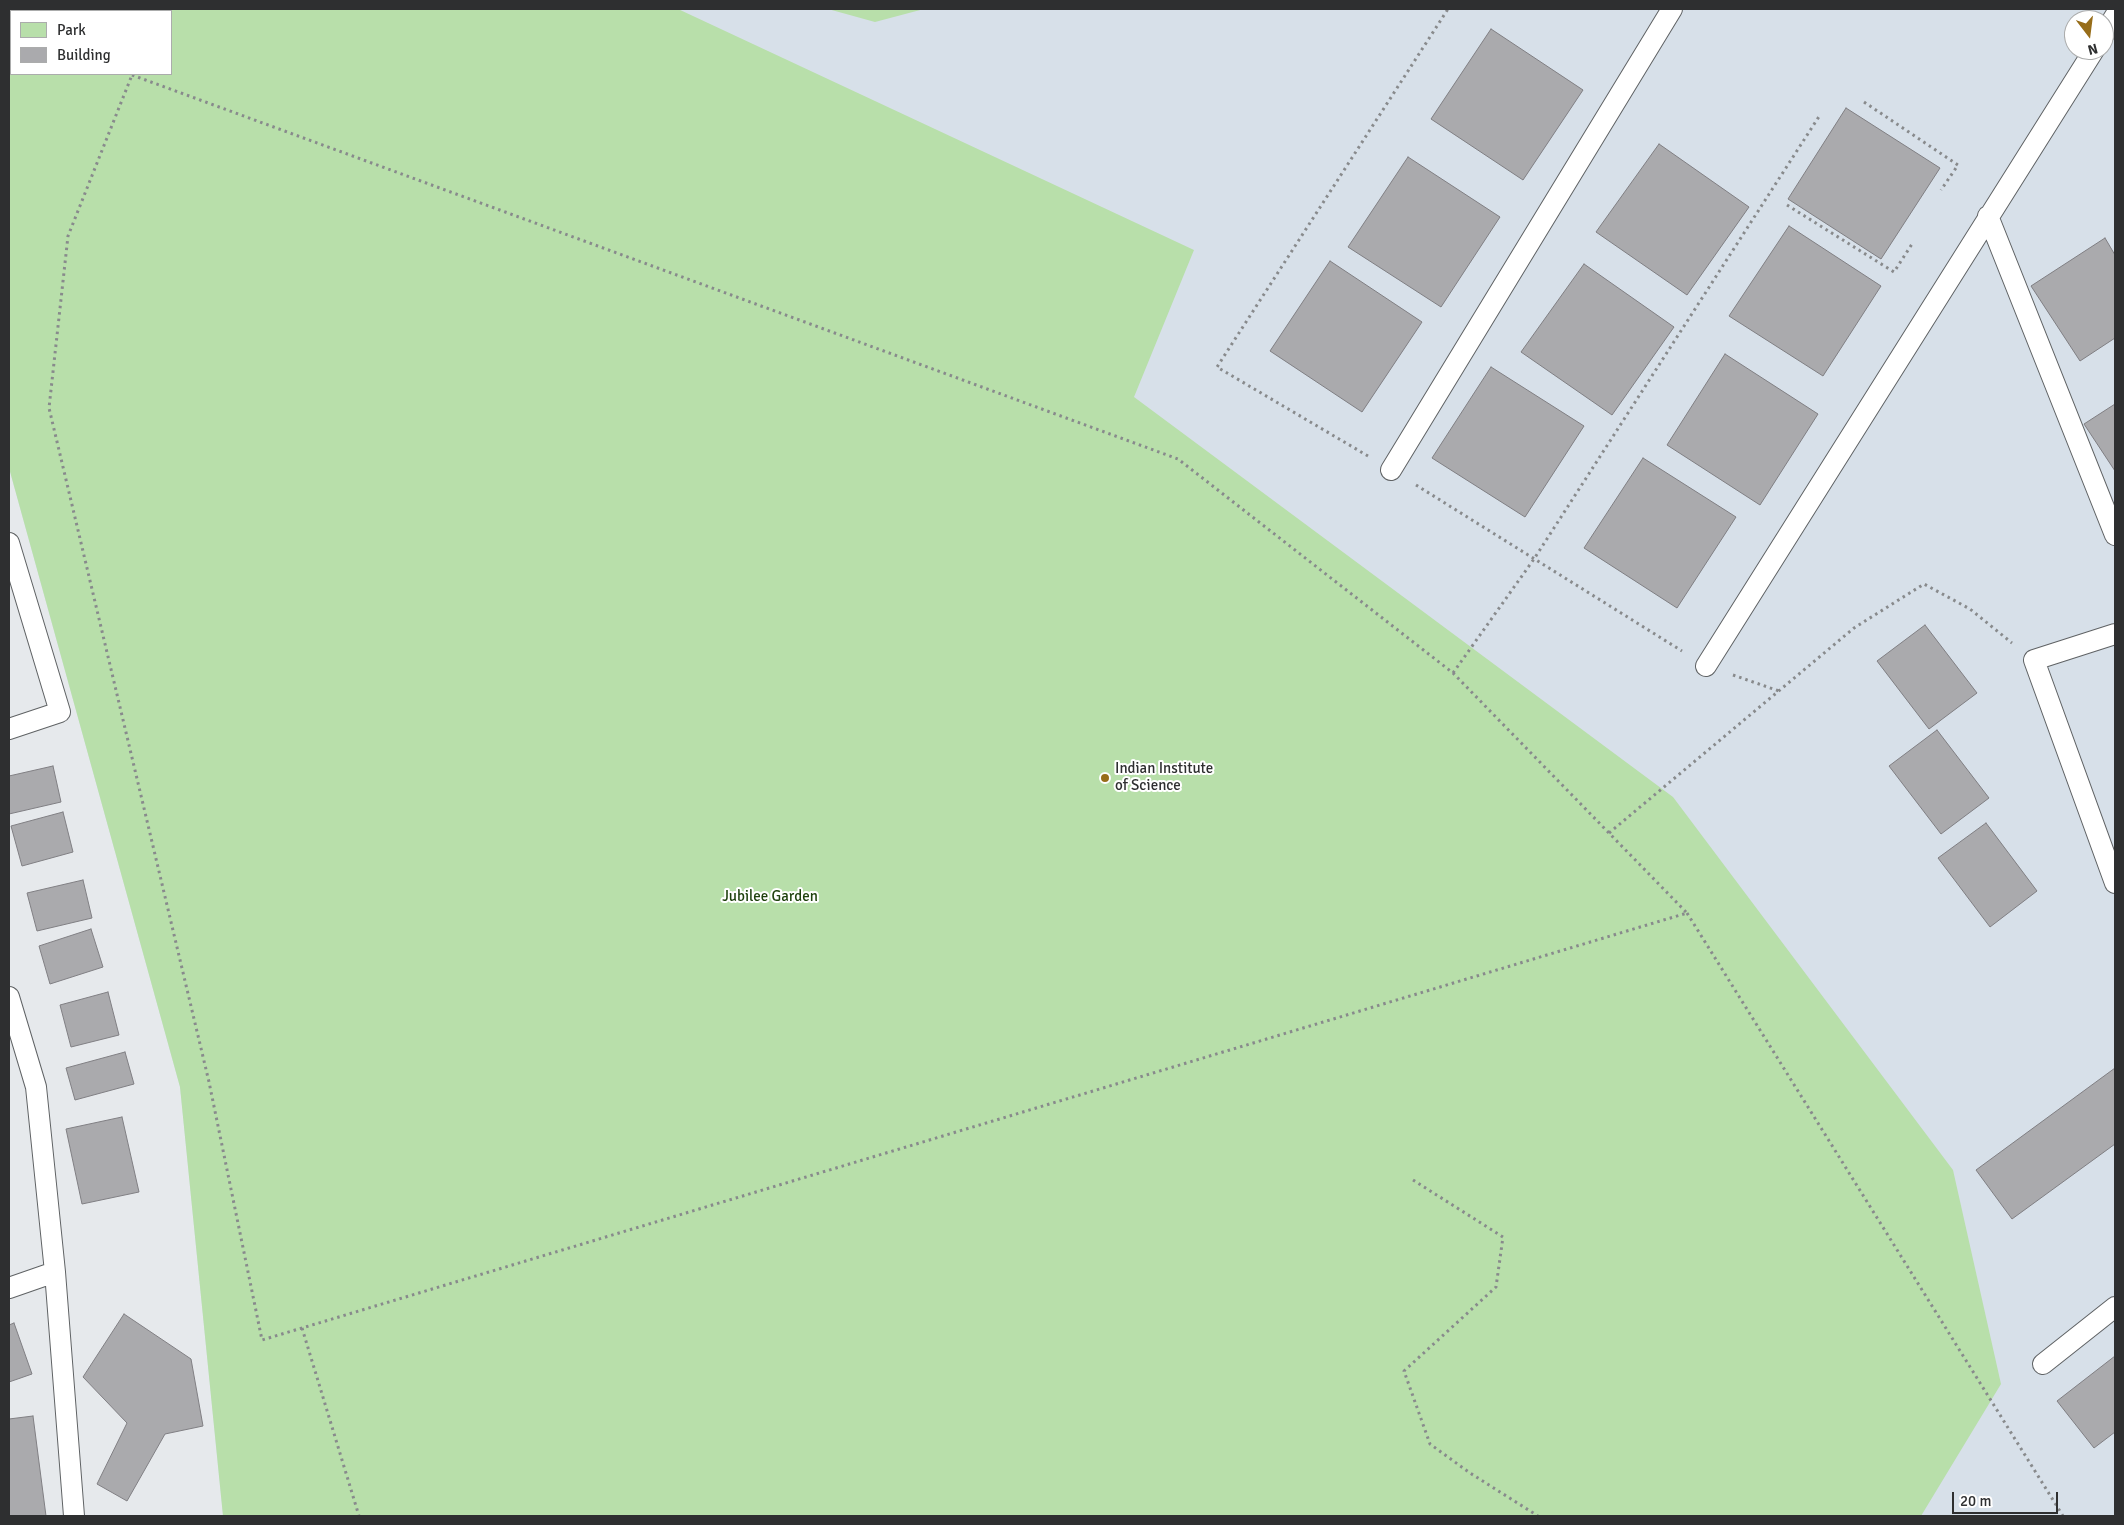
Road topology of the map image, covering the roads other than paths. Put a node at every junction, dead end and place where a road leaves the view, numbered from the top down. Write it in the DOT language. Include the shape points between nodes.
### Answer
graph roads {
  1 [pos="1672,9"];
  2 [pos="2088,60"];
  3 [pos="1988,216"];
  4 [pos="1391,470"];
  5 [pos="2115,535"];
  6 [pos="9,543"];
  7 [pos="2115,634"];
  8 [pos="1706,666"];
  9 [pos="9,729"];
  10 [pos="2115,883"];
  11 [pos="9,997"];
  12 [pos="55,1272"];
  13 [pos="9,1288"];
  14 [pos="2115,1307"];
  15 [pos="2043,1364"];
  16 [pos="74,1516"];
  1 -- 4 [label="lane"];
  2 -- 3 [label="lane"];
  3 -- 5 [label="lane"];
  3 -- 8 [label="lane"];
  6 -- 9 [label="lane" via="60,712"];
  7 -- 10 [label="lane" via="2034,660"];
  11 -- 12 [label="lane" via="36,1087"];
  12 -- 13 [label="lane"];
  12 -- 16 [label="lane"];
  14 -- 15 [label="lane"];
}
